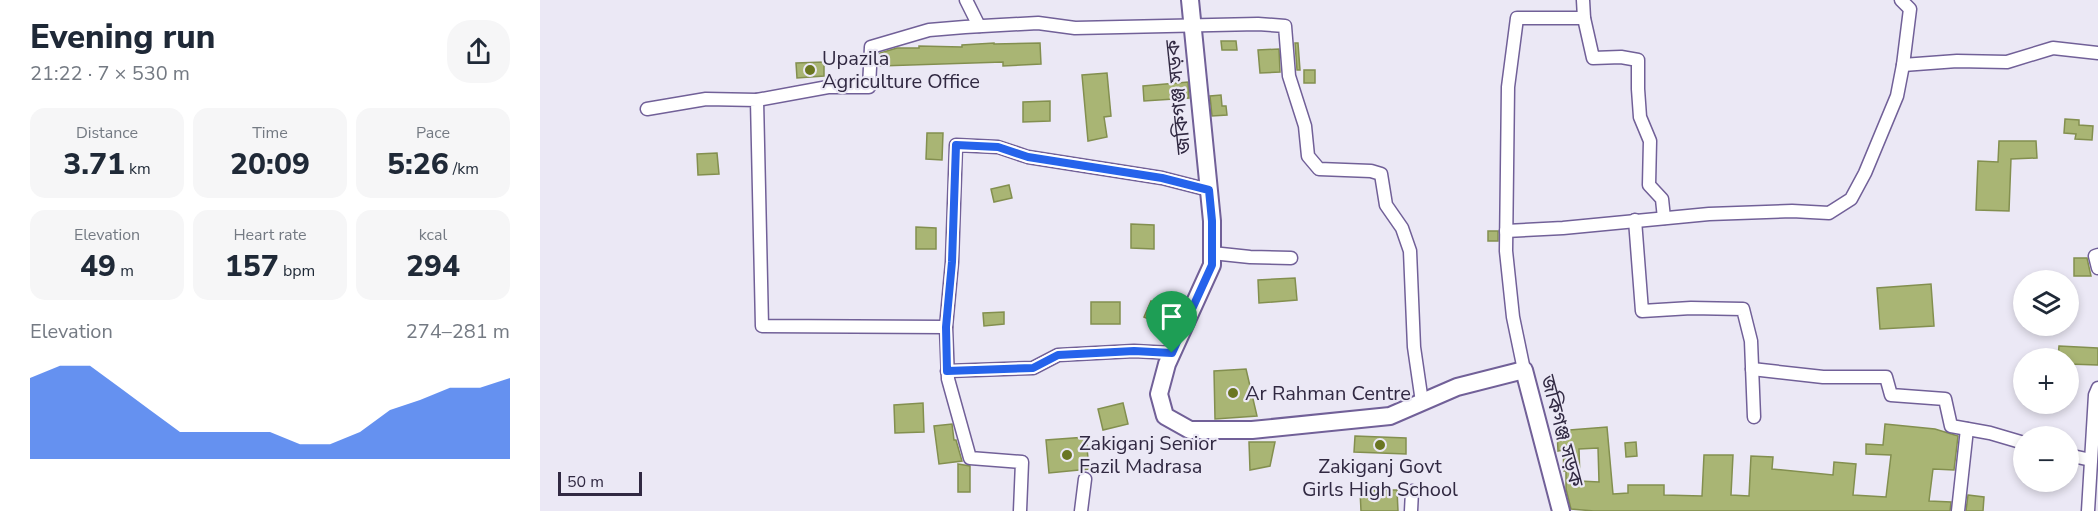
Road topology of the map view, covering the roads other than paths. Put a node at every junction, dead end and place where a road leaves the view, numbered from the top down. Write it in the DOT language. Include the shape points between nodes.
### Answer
graph roads {
  1 [pos="966,0"];
  2 [pos="1190,0"];
  3 [pos="1583,0"];
  4 [pos="1901,0"];
  5 [pos="1584,18"];
  6 [pos="1192,25"];
  7 [pos="979,26"];
  8 [pos="2098,53"];
  9 [pos="1903,65"];
  10 [pos="757,100"];
  11 [pos="647,110"];
  12 [pos="1209,190"];
  13 [pos="1665,218"];
  14 [pos="1635,220"];
  15 [pos="1506,231"];
  16 [pos="1212,253"];
  17 [pos="2098,255"];
  18 [pos="1290,258"];
  19 [pos="2098,268"];
  20 [pos="946,327"];
  21 [pos="1172,353"];
  22 [pos="1752,369"];
  23 [pos="1524,370"];
  24 [pos="947,371"];
  25 [pos="2098,388"];
  26 [pos="1422,402"];
  27 [pos="1754,417"];
  28 [pos="1967,429"];
  29 [pos="2013,440"];
  30 [pos="2079,457"];
  31 [pos="2091,460"];
  32 [pos="1085,479"];
  33 [pos="1412,491"];
  34 [pos="1020,511"];
  35 [pos="1082,511"];
  36 [pos="1411,511"];
  37 [pos="1562,511"];
  38 [pos="1958,511"];
  39 [pos="2088,511"];
  1 -- 7 [label="street"];
  2 -- 6 [label="main road, জকিগঞ্জ সড়ক"];
  3 -- 5 [label="street"];
  4 -- 9 [label="street" via="1910,9"];
  5 -- 13 [label="street" via="1593,58 1638,60 1640,117 1650,141 1649,185 1662,199"];
  5 -- 15 [label="street" via="1517,18 1508,87"];
  6 -- 7 [label="street"];
  6 -- 12 [label="main road, জকিগঞ্জ সড়ক"];
  6 -- 26 [label="street" via="1285,26 1289,76 1305,126 1308,156 1319,169 1381,174 1386,206 1402,228 1410,251 1414,347"];
  7 -- 10 [label="street" via="929,30 871,47 869,87 828,87"];
  8 -- 9 [label="street" via="2053,48 2007,62"];
  9 -- 13 [label="street" via="1897,96 1851,199 1829,213 1792,211"];
  10 -- 11 [label="street" via="706,99"];
  10 -- 20 [label="street" via="762,326"];
  12 -- 16 [label="main road, জকিগঞ্জ সড়ক"];
  12 -- 20 [label="street" via="1162,178 1028,157 998,147 956,145"];
  13 -- 14 [label="street"];
  14 -- 15 [label="street"];
  14 -- 22 [label="street" via="1642,311 1743,309 1751,340"];
  15 -- 23 [label="street" via="1513,317"];
  16 -- 18 [label="street"];
  16 -- 21 [label="main road, জকিগঞ্জ সড়ক" via="1212,265"];
  17 -- 19 [label="street"];
  20 -- 24 [label="street"];
  21 -- 24 [label="street" via="1058,355 1033,368"];
  21 -- 26 [label="main road, জকিগঞ্জ সড়ক" via="1159,394 1165,416 1190,430 1252,430 1390,416"];
  22 -- 27 [label="street"];
  22 -- 28 [label="street" via="1823,377 1886,377 1891,395 1945,399 1951,426"];
  23 -- 26 [label="main road, জকিগঞ্জ সড়ক" via="1457,387"];
  23 -- 37 [label="main road, জকিগঞ্জ সড়ক"];
  24 -- 34 [label="street" via="970,458 1022,462"];
  25 -- 31 [label="street"];
  28 -- 29 [label="street"];
  28 -- 38 [label="street"];
  30 -- 31 [label="street"];
  31 -- 39 [label="street"];
  32 -- 35 [label="street"];
  33 -- 36 [label="street"];
}
